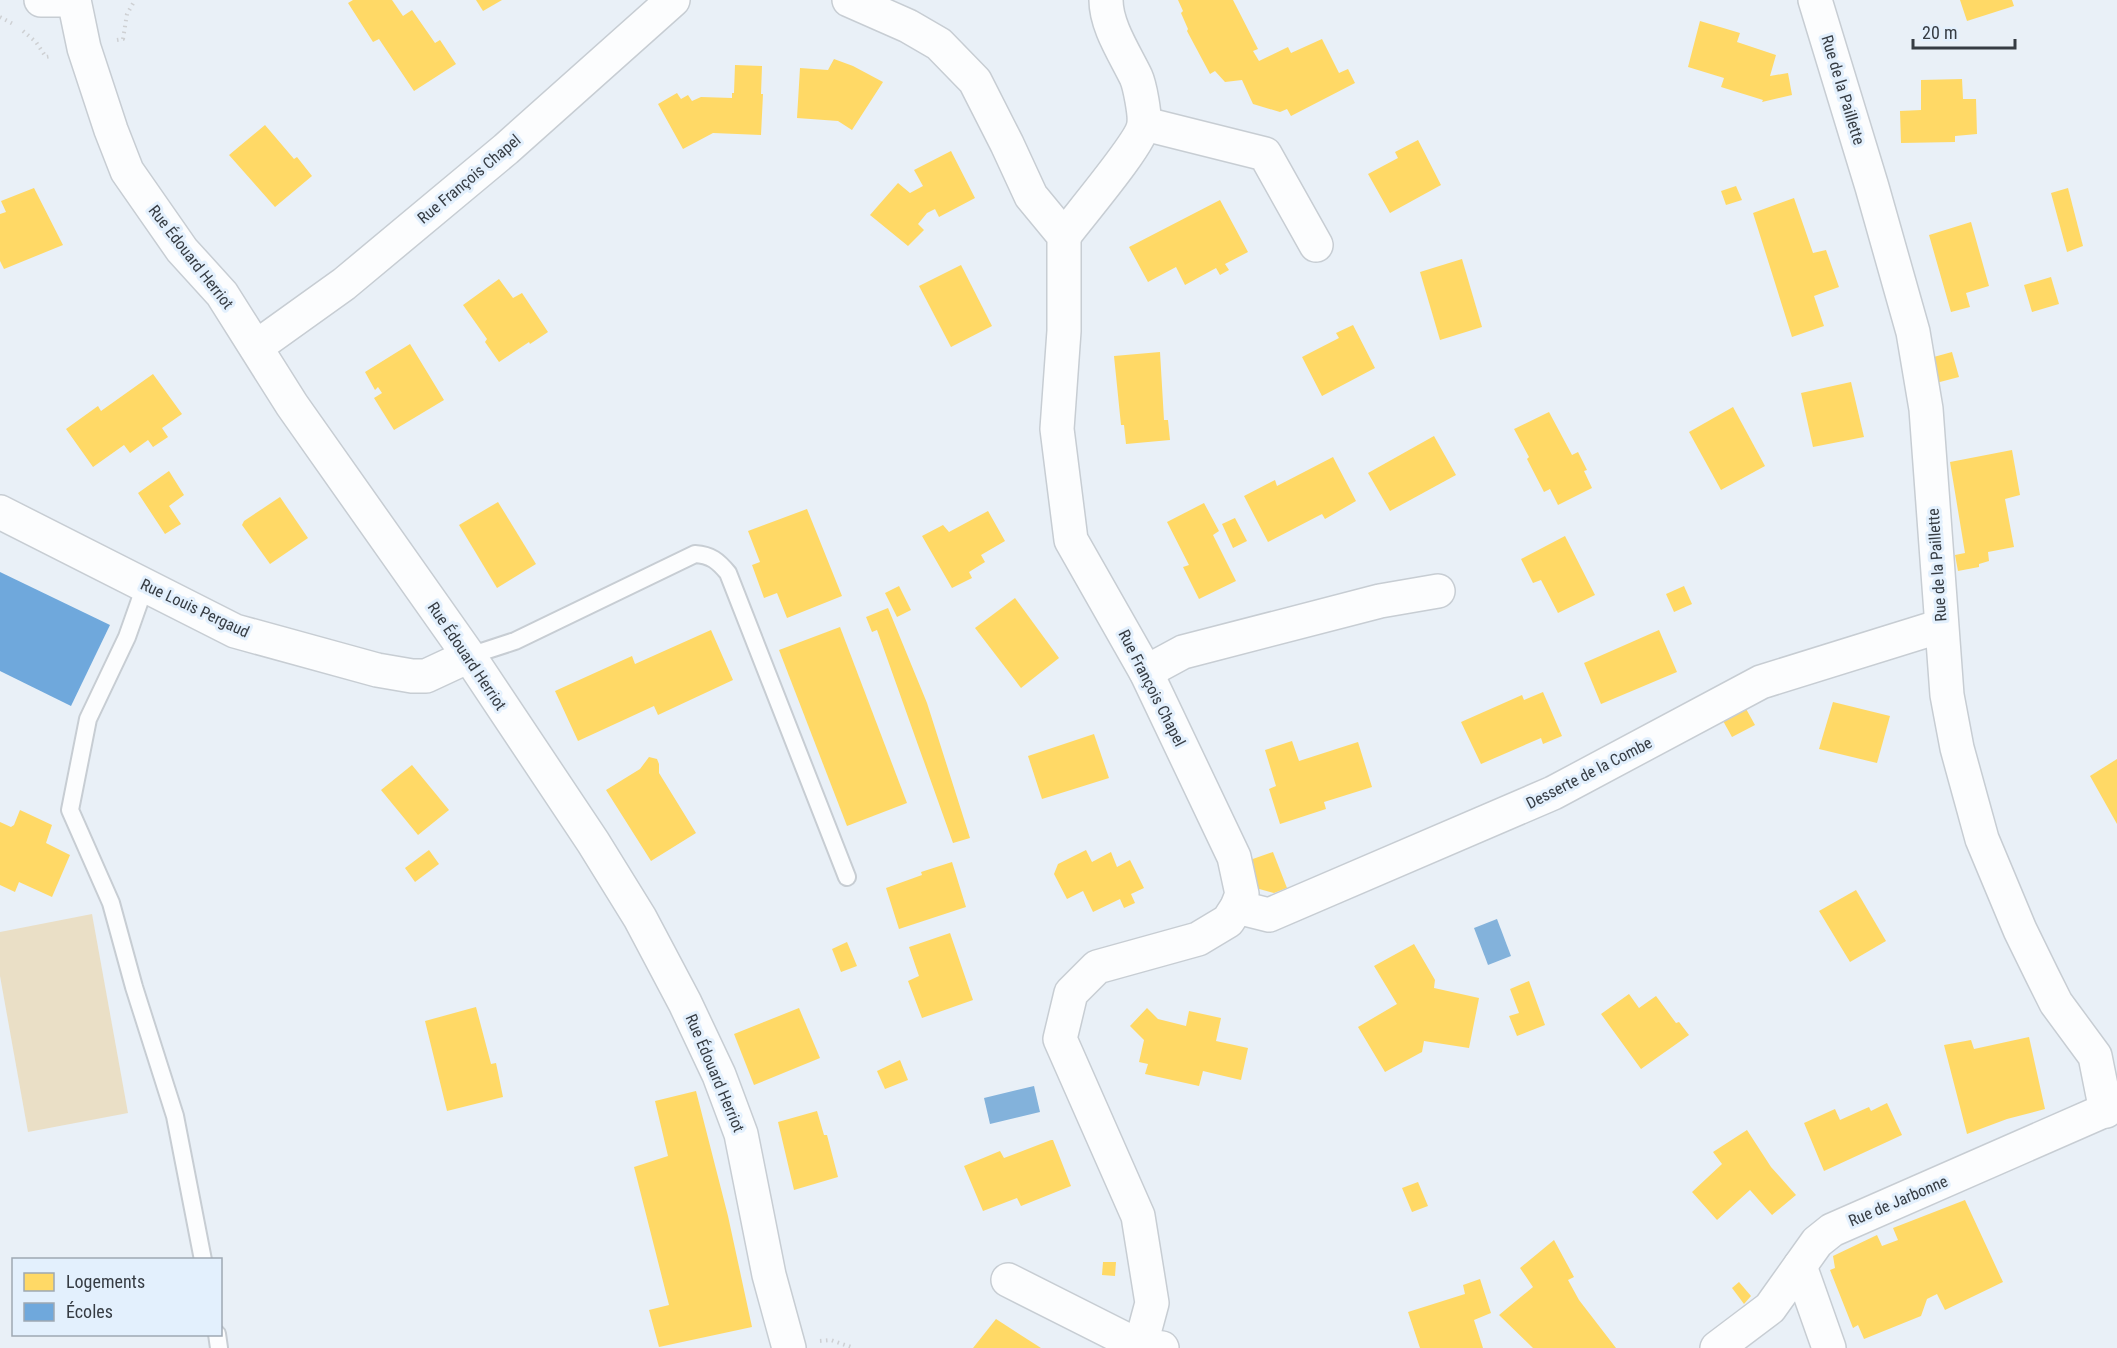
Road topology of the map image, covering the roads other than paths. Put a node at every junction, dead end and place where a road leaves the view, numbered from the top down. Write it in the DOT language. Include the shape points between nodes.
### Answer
graph roads {
  1 [pos="41,0"];
  2 [pos="64,0"];
  3 [pos="74,0"];
  4 [pos="673,0"];
  5 [pos="849,0"];
  6 [pos="1106,0"];
  7 [pos="1815,0"];
  8 [pos="1145,124"];
  9 [pos="1064,236"];
  10 [pos="1316,245"];
  11 [pos="256,347"];
  12 [pos="0,512"];
  13 [pos="145,586"];
  14 [pos="1438,591"];
  15 [pos="1941,626"];
  16 [pos="469,656"];
  17 [pos="1146,672"];
  18 [pos="847,877"];
  19 [pos="1237,907"];
  20 [pos="2112,1108"];
  21 [pos="203,1258"];
  22 [pos="1800,1266"];
  23 [pos="1008,1280"];
  24 [pos="1150,1347"];
  25 [pos="789,1348"];
  26 [pos="1717,1348"];
  27 [pos="1829,1348"];
  1 -- 2 [label="street"];
  3 -- 11 [label="street, Rue Édouard Herriot" via="84,48 127,171 182,250 222,294"];
  4 -- 11 [label="street, Rue François Chapel" via="506,149 344,284"];
  5 -- 9 [label="street" via="939,44 975,81 1031,196"];
  6 -- 8 [label="street" via="1106,10 1138,82"];
  7 -- 15 [label="street, Rue de la Paillette" via="1912,332 1926,409"];
  8 -- 9 [label="street" via="1136,142"];
  8 -- 10 [label="street" via="1265,154"];
  9 -- 17 [label="street, Rue François Chapel" via="1064,331 1057,429 1071,540"];
  11 -- 16 [label="street, Rue Édouard Herriot" via="292,405"];
  12 -- 13 [label="street, Rue Louis Pergaud"];
  13 -- 16 [label="street, Rue Louis Pergaud" via="235,631 387,672 426,676"];
  13 -- 21 [label="lane" via="88,719 70,810 111,903 175,1116"];
  14 -- 17 [label="street" via="1380,601 1183,652"];
  15 -- 19 [label="street, Desserte de la Combe" via="1761,682 1553,793 1269,915"];
  15 -- 20 [label="street, Rue de la Paillette" via="1949,706 1982,839 2056,1003 2095,1056"];
  16 -- 18 [label="lane" via="515,641 695,554 709,555 728,573"];
  16 -- 25 [label="street, Rue Édouard Herriot" via="640,918 719,1075 741,1134 769,1275"];
  17 -- 19 [label="street, Rue François Chapel" via="1234,857 1242,894"];
  19 -- 24 [label="street" via="1227,921 1198,939 1098,967 1071,993 1060,1039 1138,1216 1152,1303 1145,1329"];
  20 -- 22 [label="street, Rue de Jarbonne" via="1832,1230 1817,1242"];
  22 -- 26 [label="street, Rue de Jarbonne" via="1770,1308"];
  22 -- 27 [label="street"];
  23 -- 24 [label="street"];
}
